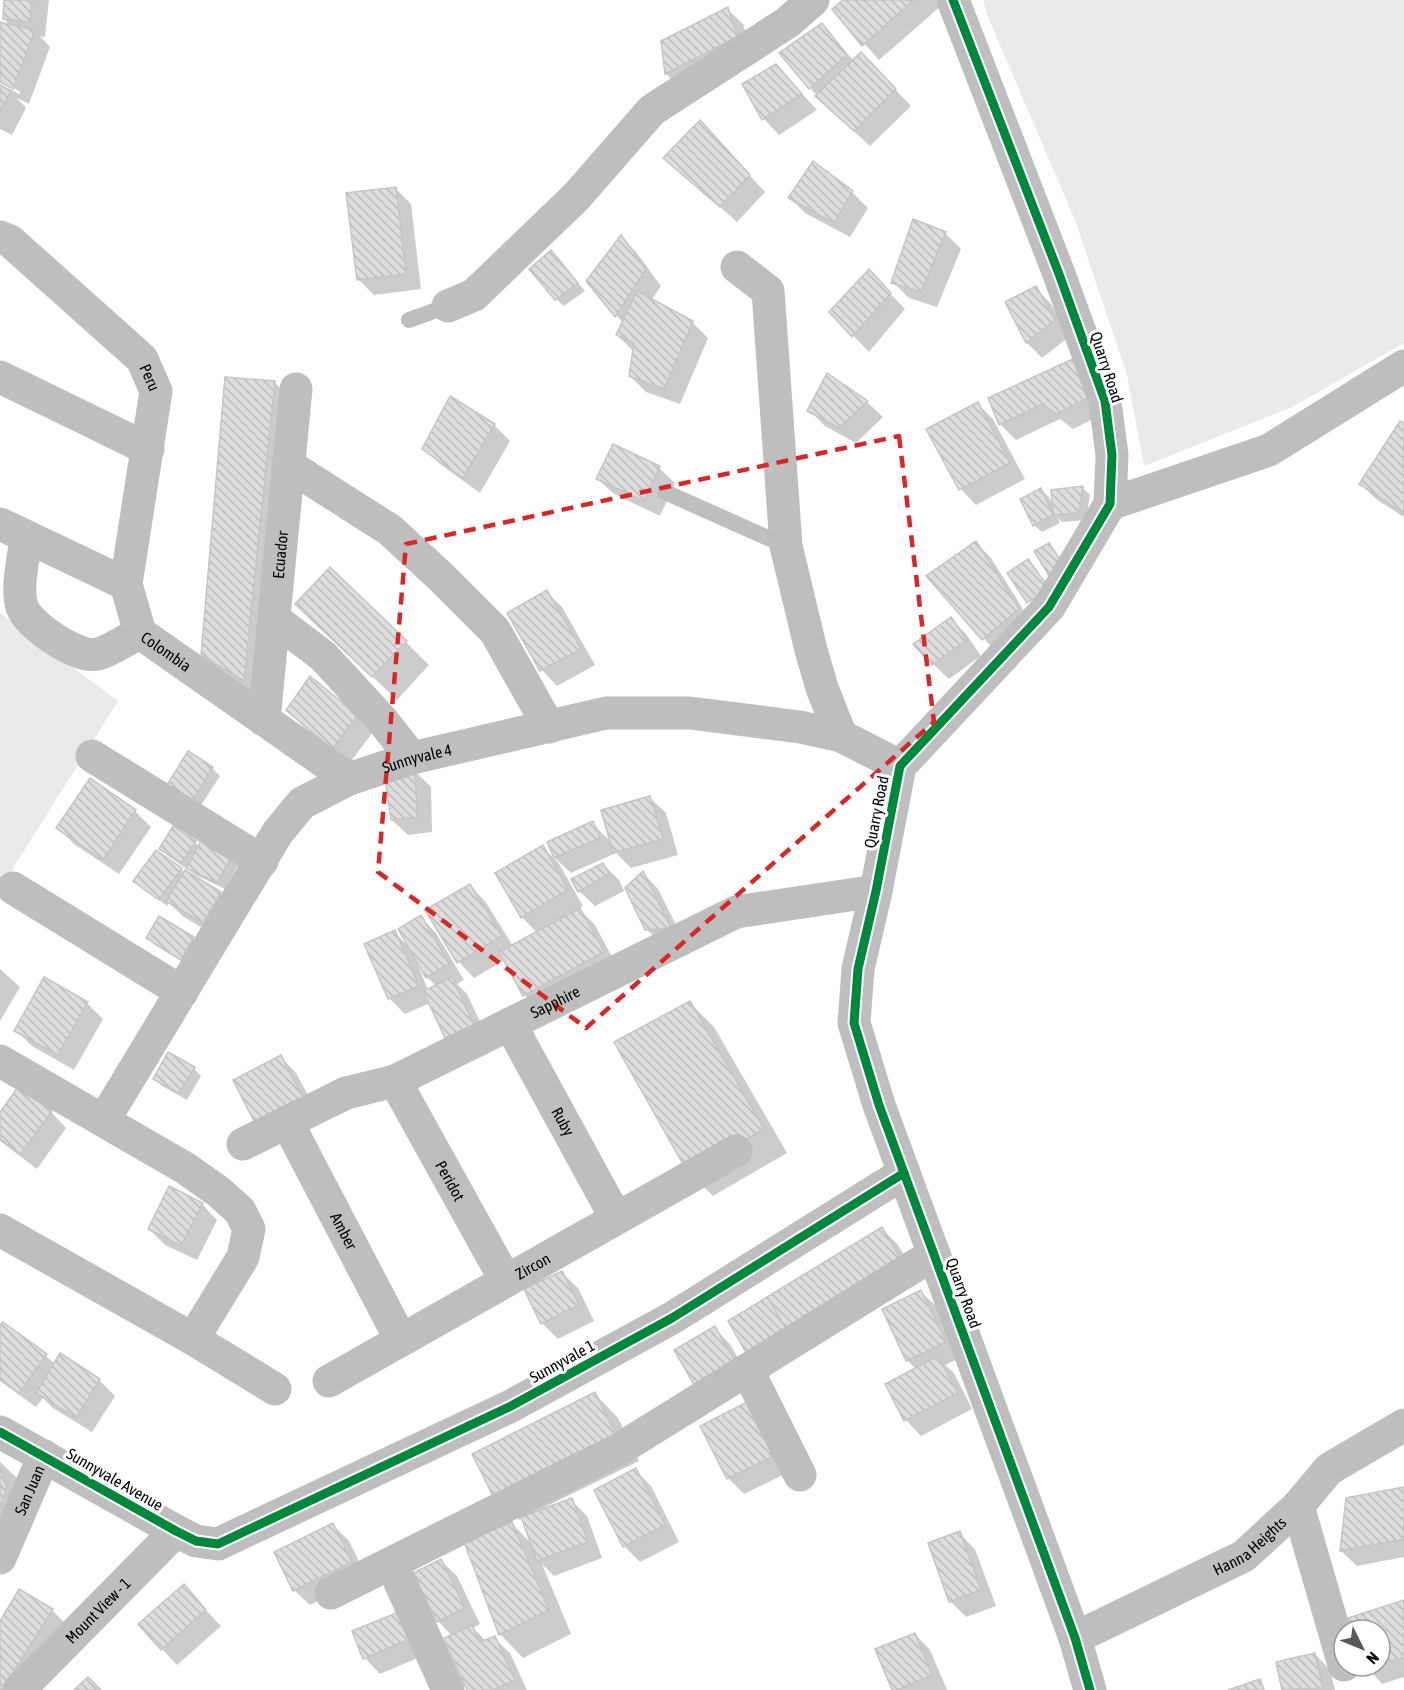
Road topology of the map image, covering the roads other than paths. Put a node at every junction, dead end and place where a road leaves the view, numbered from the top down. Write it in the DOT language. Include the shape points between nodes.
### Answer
graph roads {
  1 [pos="813,0"];
  2 [pos="952,0"];
  3 [pos="0,237"];
  4 [pos="737,267"];
  5 [pos="448,306"];
  6 [pos="409,320"];
  7 [pos="1402,370"];
  8 [pos="0,377"];
  9 [pos="296,389"];
  10 [pos="148,449"];
  11 [pos="288,465"];
  12 [pos="665,492"];
  13 [pos="1110,504"];
  14 [pos="13,531"];
  15 [pos="786,546"];
  16 [pos="126,584"];
  17 [pos="274,620"];
  18 [pos="140,633"];
  19 [pos="264,720"];
  20 [pos="549,727"];
  21 [pos="841,735"];
  22 [pos="92,756"];
  23 [pos="412,758"];
  24 [pos="900,766"];
  25 [pos="349,779"];
  26 [pos="262,861"];
  27 [pos="13,888"];
  28 [pos="876,891"];
  29 [pos="182,992"];
  30 [pos="510,1024"];
  31 [pos="0,1061"];
  32 [pos="395,1081"];
  33 [pos="104,1120"];
  34 [pos="287,1122"];
  35 [pos="243,1144"];
  36 [pos="736,1151"];
  37 [pos="904,1173"];
  38 [pos="616,1218"];
  39 [pos="0,1230"];
  40 [pos="934,1254"];
  41 [pos="506,1281"];
  42 [pos="193,1339"];
  43 [pos="401,1340"];
  44 [pos="748,1371"];
  45 [pos="328,1381"];
  46 [pos="275,1389"];
  47 [pos="1404,1425"];
  48 [pos="0,1432"];
  49 [pos="44,1456"];
  50 [pos="800,1475"];
  51 [pos="1298,1506"];
  52 [pos="176,1531"];
  53 [pos="218,1544"];
  54 [pos="0,1558"];
  55 [pos="392,1564"];
  56 [pos="331,1593"];
  57 [pos="1332,1624"];
  58 [pos="1075,1638"];
  59 [pos="19,1690"];
  60 [pos="448,1690"];
  61 [pos="1090,1690"];
  1 -- 5 [label="street" via="788,22 652,110 576,197 474,295"];
  2 -- 13 [label="street, Quarry Road" via="1105,401 1112,455"];
  3 -- 10 [label="street, Peru" via="10,241 142,358 156,391"];
  4 -- 15 [label="street" via="768,291"];
  5 -- 6 [label="lane"];
  7 -- 13 [label="street" via="1269,450"];
  8 -- 10 [label="street"];
  9 -- 11 [label="street, Ecuador"];
  10 -- 16 [label="street, Peru"];
  11 -- 17 [label="street, Ecuador"];
  11 -- 20 [label="street" via="390,530 495,631"];
  12 -- 15 [label="lane"];
  13 -- 24 [label="street, Quarry Road" via="1049,607"];
  14 -- 16 [label="street"];
  14 -- 18 [label="street" via="22,607 33,623 74,650 97,654"];
  15 -- 21 [label="street" via="816,669"];
  16 -- 18 [label="street, Colombia"];
  17 -- 19 [label="street, Ecuador"];
  17 -- 23 [label="street" via="323,656"];
  18 -- 19 [label="street, Colombia"];
  19 -- 25 [label="street, Colombia"];
  20 -- 21 [label="street, Sunnyvale 4" via="606,713 690,713"];
  20 -- 23 [label="street, Sunnyvale 4"];
  21 -- 24 [label="street, Sunnyvale 4"];
  22 -- 26 [label="street"];
  23 -- 25 [label="street, Sunnyvale 4"];
  24 -- 28 [label="street, Quarry Road"];
  25 -- 26 [label="street, Sunnyvale 4" via="302,803 278,832"];
  26 -- 29 [label="street, Sunnyvale 4"];
  27 -- 29 [label="street"];
  28 -- 30 [label="street, Sapphire" via="736,912"];
  28 -- 37 [label="street, Quarry Road" via="858,969 854,1023"];
  29 -- 33 [label="street, Sunnyvale 4"];
  30 -- 32 [label="street, Sapphire"];
  30 -- 38 [label="street, Ruby"];
  31 -- 33 [label="street"];
  32 -- 34 [label="street, Sapphire" via="345,1093"];
  32 -- 41 [label="street, Peridot"];
  33 -- 42 [label="street" via="186,1167 240,1210 249,1229 243,1257"];
  34 -- 35 [label="street, Sapphire"];
  34 -- 43 [label="street, Amber"];
  36 -- 38 [label="street, Zircon"];
  37 -- 40 [label="street, Quarry Road"];
  37 -- 53 [label="street, Sunnyvale 1" via="672,1318 512,1406"];
  38 -- 41 [label="street, Zircon"];
  39 -- 42 [label="street"];
  40 -- 44 [label="street"];
  40 -- 58 [label="street, Quarry Road"];
  41 -- 43 [label="street, Zircon"];
  42 -- 46 [label="street"];
  43 -- 45 [label="street, Zircon"];
  44 -- 50 [label="street"];
  44 -- 55 [label="street" via="618,1450"];
  47 -- 51 [label="street, Hanna Heights" via="1329,1469"];
  48 -- 49 [label="street, Sunnyvale Avenue"];
  49 -- 52 [label="street, Sunnyvale Avenue"];
  49 -- 54 [label="street, San Juan"];
  51 -- 57 [label="street"];
  51 -- 58 [label="street, Hanna Heights" via="1244,1556"];
  52 -- 53 [label="street, Sunnyvale Avenue" via="196,1541"];
  52 -- 59 [label="street, Mount View - 1"];
  55 -- 56 [label="street"];
  55 -- 60 [label="street"];
  58 -- 61 [label="street, Quarry Road"];
}
